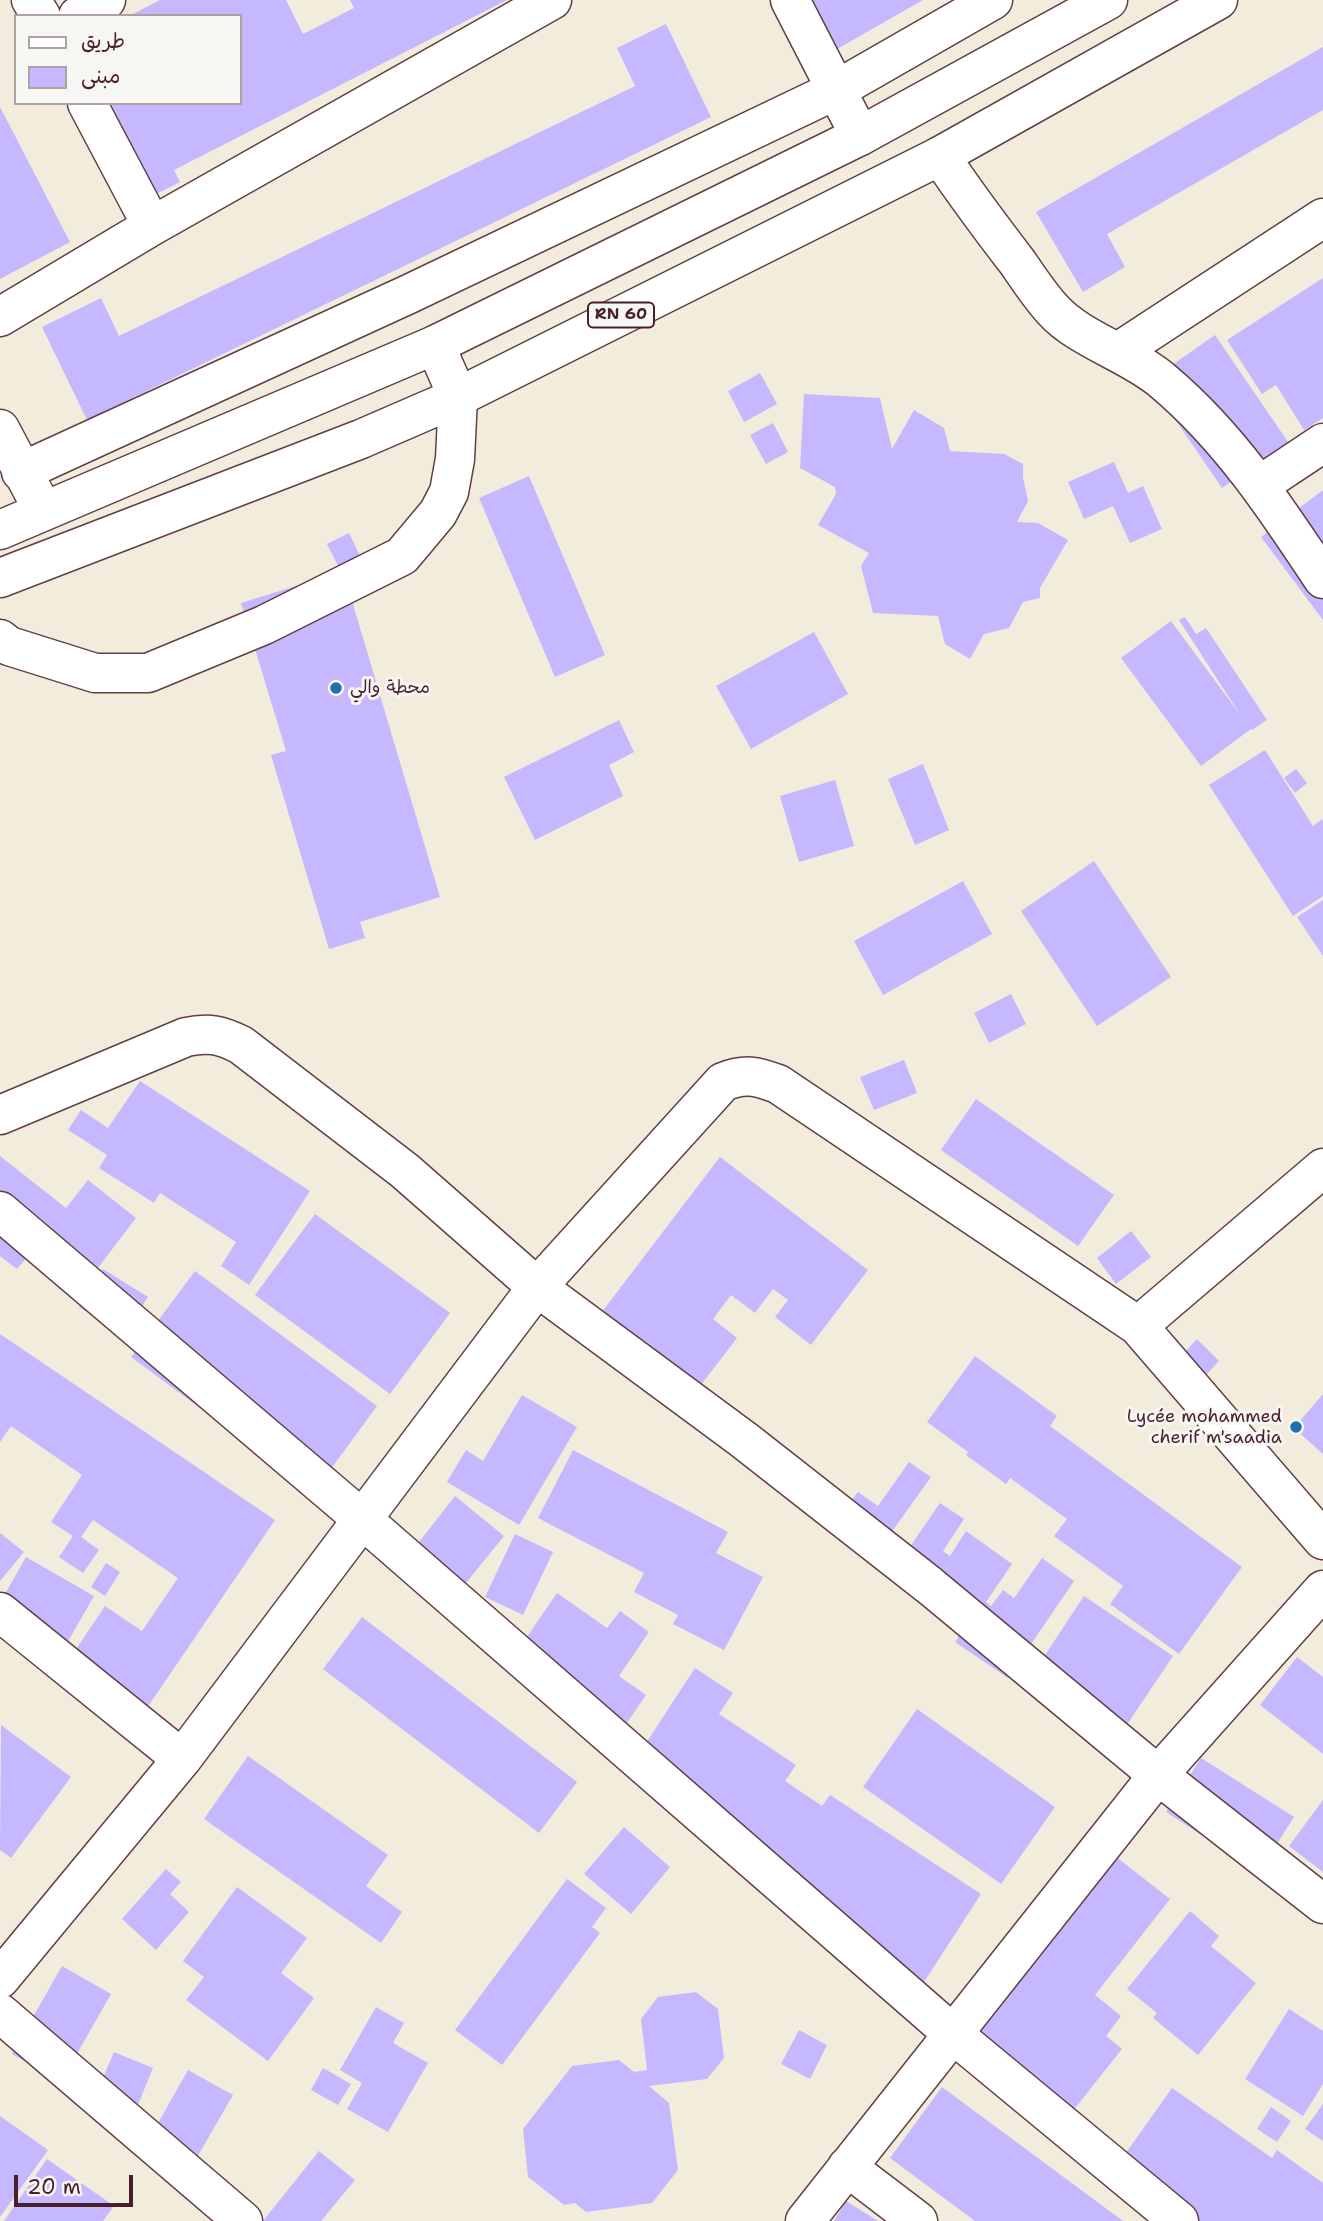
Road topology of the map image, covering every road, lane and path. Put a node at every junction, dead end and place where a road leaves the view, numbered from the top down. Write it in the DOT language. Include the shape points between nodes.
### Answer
graph roads {
  1 [pos="106,0"];
  2 [pos="552,0"];
  3 [pos="790,0"];
  4 [pos="993,0"];
  5 [pos="1108,0"];
  6 [pos="1218,0"];
  7 [pos="82,14"];
  8 [pos="836,90"];
  9 [pos="88,105"];
  10 [pos="860,136"];
  11 [pos="940,156"];
  12 [pos="1323,218"];
  13 [pos="152,226"];
  14 [pos="0,317"];
  15 [pos="435,345"];
  16 [pos="1118,352"];
  17 [pos="458,397"];
  18 [pos="0,429"];
  19 [pos="1323,443"];
  20 [pos="21,472"];
  21 [pos="1260,485"];
  22 [pos="46,513"];
  23 [pos="0,530"];
  24 [pos="0,578"];
  25 [pos="1323,579"];
  26 [pos="0,639"];
  27 [pos="0,1115"];
  28 [pos="1323,1168"];
  29 [pos="0,1211"];
  30 [pos="537,1287"];
  31 [pos="1138,1326"];
  32 [pos="362,1520"];
  33 [pos="1323,1540"];
  34 [pos="1323,1590"];
  35 [pos="0,1612"];
  36 [pos="182,1759"];
  37 [pos="1158,1775"];
  38 [pos="1323,1903"];
  39 [pos="0,1979"];
  40 [pos="0,2013"];
  41 [pos="953,2034"];
  42 [pos="848,2167"];
  43 [pos="243,2221"];
  44 [pos="805,2221"];
  45 [pos="918,2221"];
  46 [pos="1179,2221"];
  1 -- 7 [label="street"];
  2 -- 13 [label="street"];
  3 -- 8 [label="street"];
  4 -- 8 [label="street"];
  5 -- 10 [label="street"];
  6 -- 11 [label="street, RN 60"];
  8 -- 10 [label="street"];
  8 -- 20 [label="street"];
  9 -- 13 [label="street"];
  10 -- 15 [label="street"];
  11 -- 16 [label="street" via="1054,312"];
  11 -- 17 [label="street, RN 60"];
  12 -- 16 [label="street"];
  13 -- 14 [label="street"];
  15 -- 17 [label="street"];
  15 -- 22 [label="street"];
  16 -- 21 [label="street" via="1163,380 1214,430"];
  17 -- 24 [label="street, RN 60"];
  17 -- 26 [label="street" via="449,492 438,513 402,556 264,625 148,673 95,673 9,646"];
  18 -- 20 [label="street"];
  19 -- 21 [label="street"];
  20 -- 22 [label="street"];
  21 -- 25 [label="street"];
  22 -- 23 [label="street"];
  27 -- 30 [label="street" via="186,1037 224,1036 405,1171"];
  28 -- 31 [label="street"];
  29 -- 32 [label="street"];
  30 -- 31 [label="street" via="723,1082 740,1075 778,1084"];
  30 -- 32 [label="street"];
  30 -- 37 [label="street" via="918,1576"];
  31 -- 33 [label="street"];
  32 -- 36 [label="street"];
  32 -- 41 [label="street"];
  34 -- 37 [label="street"];
  35 -- 36 [label="street"];
  36 -- 39 [label="street"];
  37 -- 38 [label="street"];
  37 -- 41 [label="street"];
  40 -- 43 [label="street"];
  41 -- 42 [label="street"];
  41 -- 46 [label="street"];
  42 -- 44 [label="street"];
  42 -- 45 [label="street"];
}
